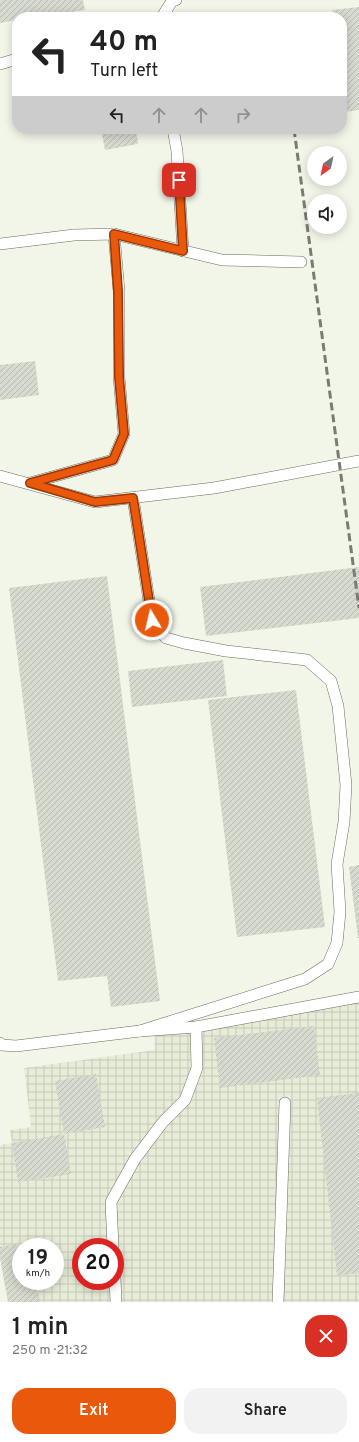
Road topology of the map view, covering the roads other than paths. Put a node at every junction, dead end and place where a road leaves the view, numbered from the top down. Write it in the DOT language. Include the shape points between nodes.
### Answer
graph roads {
  1 [pos="176,0"];
  2 [pos="165,12"];
  3 [pos="12,60"];
  4 [pos="0,64"];
  5 [pos="174,134"];
  6 [pos="114,234"];
  7 [pos="0,244"];
  8 [pos="183,251"];
  9 [pos="300,262"];
  10 [pos="359,461"];
  11 [pos="0,476"];
  12 [pos="30,483"];
  13 [pos="133,498"];
  14 [pos="359,997"];
  15 [pos="196,1027"];
  16 [pos="140,1031"];
  17 [pos="0,1044"];
  18 [pos="285,1103"];
  19 [pos="113,1238"];
  20 [pos="116,1290"];
  21 [pos="116,1302"];
  22 [pos="278,1302"];
  1 -- 2 [label="lane" via="172,0"];
  3 -- 4 [label="lane"];
  5 -- 8 [label="lane"];
  6 -- 7 [label="lane" via="74,235"];
  6 -- 8 [label="lane"];
  6 -- 12 [label="lane" via="118,291 119,377 124,434 113,460"];
  8 -- 9 [label="lane" via="222,260"];
  10 -- 13 [label="lane" via="214,488"];
  11 -- 12 [label="lane"];
  12 -- 13 [label="lane" via="95,502"];
  13 -- 16 [label="lane" via="152,620 166,638 184,643 226,651 307,660 331,681 338,706 346,786 344,822 337,864 340,912 337,943 328,964 305,979"];
  14 -- 15 [label="lane"];
  15 -- 16 [label="lane"];
  15 -- 19 [label="lane" via="197,1068 185,1100 163,1122 135,1159 111,1202"];
  16 -- 17 [label="lane" via="16,1046"];
  18 -- 22 [label="lane"];
  20 -- 21 [label="lane"];
}
